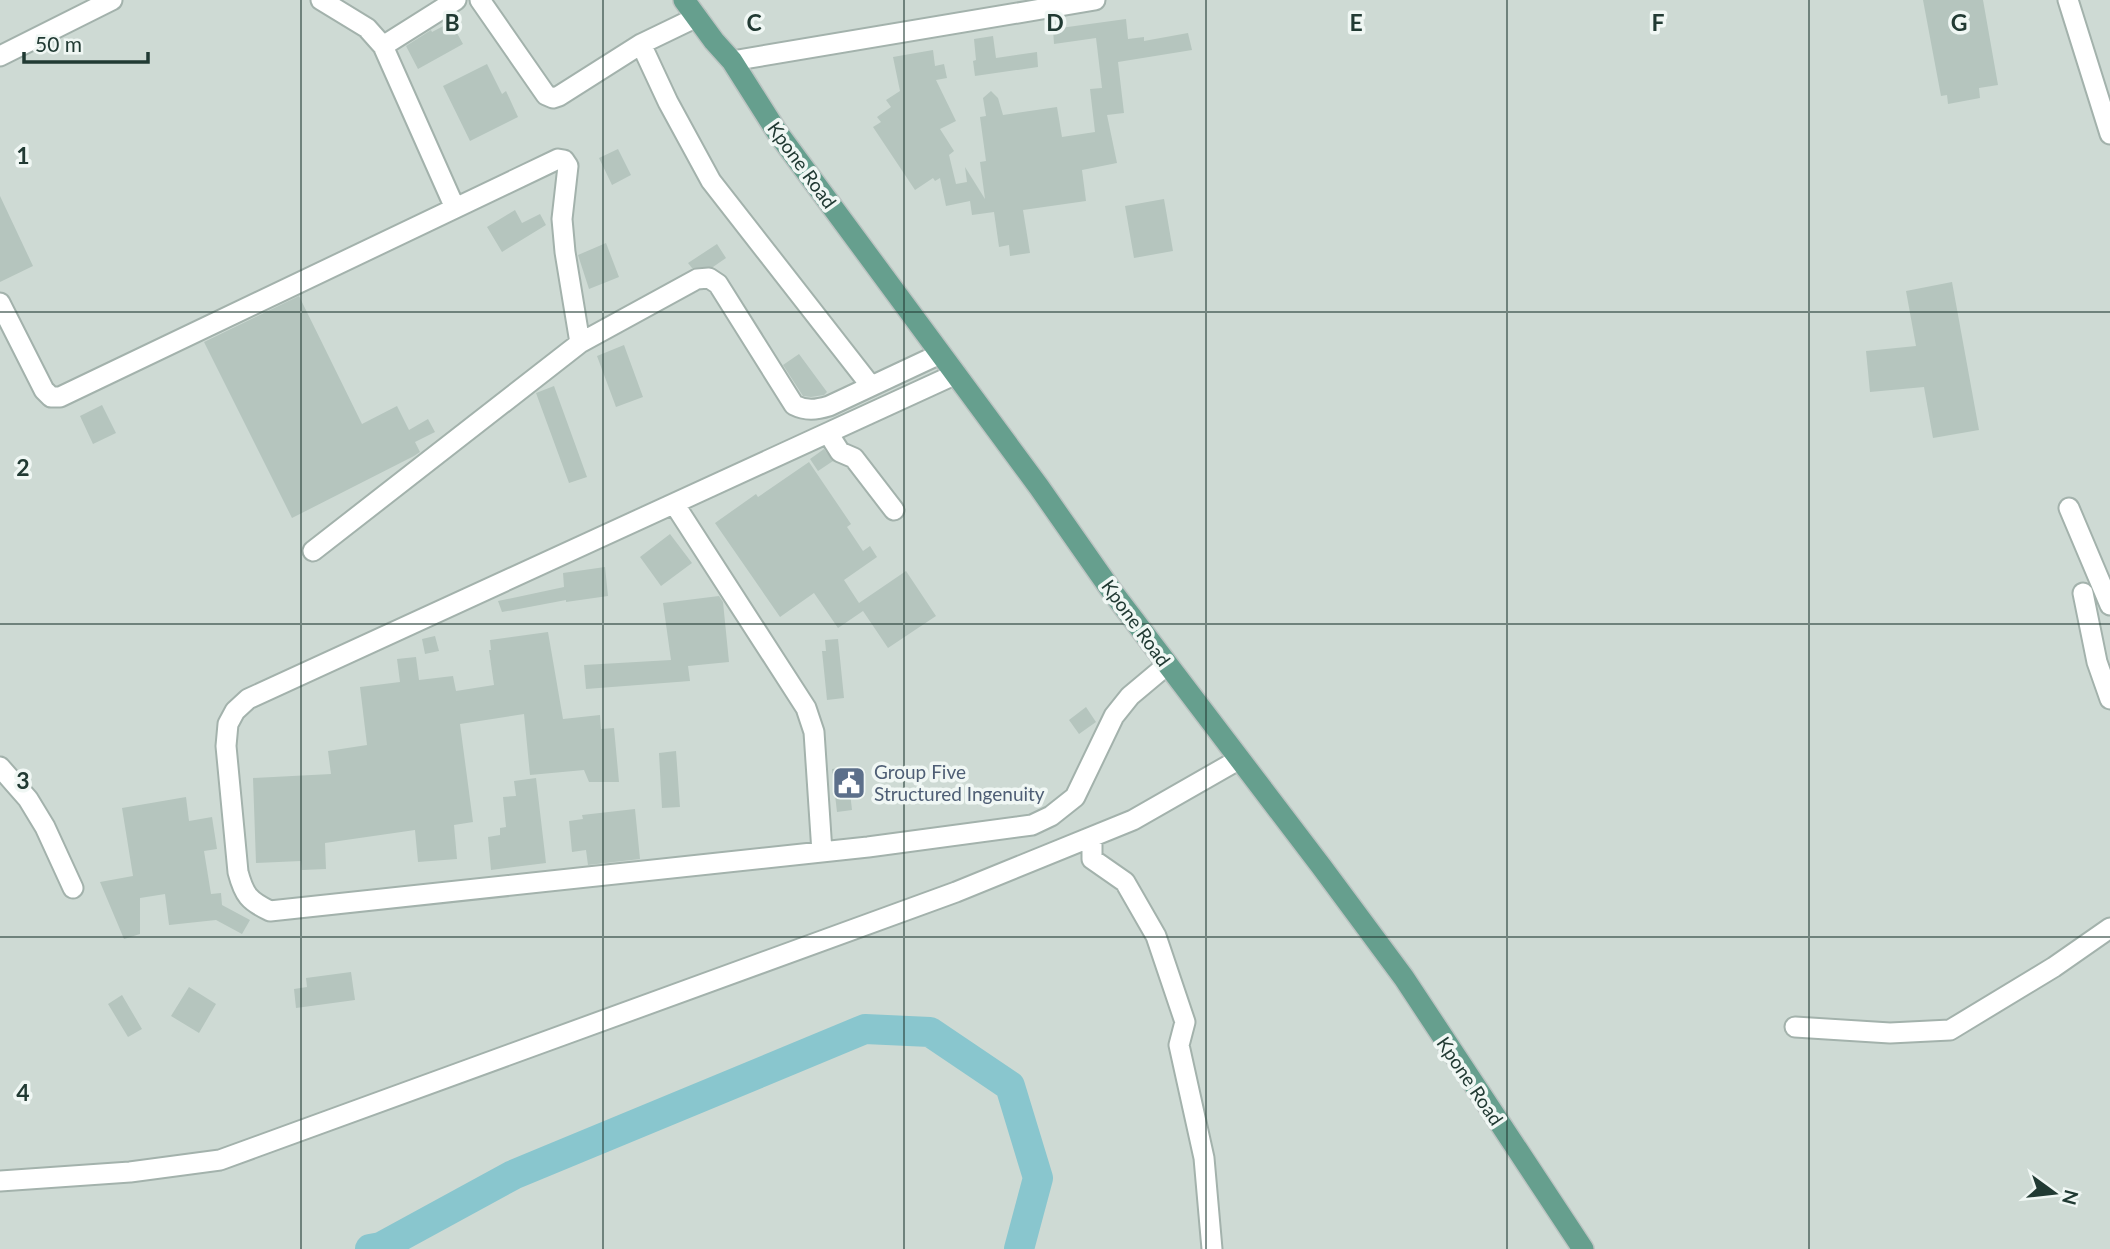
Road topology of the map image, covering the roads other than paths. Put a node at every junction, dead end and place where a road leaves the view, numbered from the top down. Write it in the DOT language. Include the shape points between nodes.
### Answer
graph roads {
  1 [pos="112,0"];
  2 [pos="321,0"];
  3 [pos="456,0"];
  4 [pos="480,0"];
  5 [pos="1095,0"];
  6 [pos="2067,0"];
  7 [pos="1041,5"];
  8 [pos="691,8"];
  9 [pos="641,44"];
  10 [pos="383,46"];
  11 [pos="0,56"];
  12 [pos="732,61"];
  13 [pos="2110,134"];
  14 [pos="455,208"];
  15 [pos="0,303"];
  16 [pos="580,343"];
  17 [pos="940,354"];
  18 [pos="956,374"];
  19 [pos="871,386"];
  20 [pos="828,433"];
  21 [pos="675,505"];
  22 [pos="2070,508"];
  23 [pos="894,510"];
  24 [pos="313,551"];
  25 [pos="2083,593"];
  26 [pos="2110,605"];
  27 [pos="1167,665"];
  28 [pos="2110,699"];
  29 [pos="1238,760"];
  30 [pos="0,767"];
  31 [pos="1092,836"];
  32 [pos="822,852"];
  33 [pos="73,888"];
  34 [pos="2110,928"];
  35 [pos="1795,1027"];
  36 [pos="0,1181"];
  37 [pos="1212,1249"];
  38 [pos="1583,1249"];
  1 -- 11 [label="street"];
  2 -- 10 [label="street" via="367,27"];
  3 -- 10 [label="street"];
  4 -- 9 [label="street" via="549,97 559,96"];
  5 -- 7 [label="street"];
  6 -- 13 [label="street"];
  7 -- 12 [label="street"];
  8 -- 9 [label="street"];
  8 -- 12 [label="main road, Kpone Road"];
  9 -- 19 [label="street" via="711,181"];
  10 -- 14 [label="street"];
  12 -- 17 [label="main road, Kpone Road" via="777,132"];
  14 -- 15 [label="street" via="55,398 44,390"];
  14 -- 16 [label="street" via="542,165 564,160 568,166 562,219"];
  16 -- 19 [label="street" via="697,279 709,278 718,284 794,405 821,408"];
  16 -- 24 [label="street"];
  17 -- 18 [label="main road, Kpone Road"];
  17 -- 19 [label="street"];
  18 -- 20 [label="street"];
  18 -- 27 [label="main road, Kpone Road"];
  20 -- 21 [label="street"];
  20 -- 23 [label="street"];
  21 -- 32 [label="street" via="806,708 814,732"];
  21 -- 32 [label="street" via="248,699 228,724 226,746 243,890 253,903 270,911"];
  22 -- 26 [label="street"];
  25 -- 28 [label="street"];
  27 -- 29 [label="main road, Kpone Road"];
  27 -- 32 [label="street" via="1114,716 1075,797 1051,816 1032,825"];
  29 -- 31 [label="street" via="1133,820"];
  29 -- 38 [label="main road, Kpone Road" via="1404,978"];
  30 -- 33 [label="street" via="28,799"];
  31 -- 36 [label="street" via="956,892 220,1160"];
  31 -- 37 [label="street" via="1092,859 1125,882 1156,936 1185,1022 1179,1045 1203,1158"];
  34 -- 35 [label="street" via="1950,1030 1890,1033"];
}
